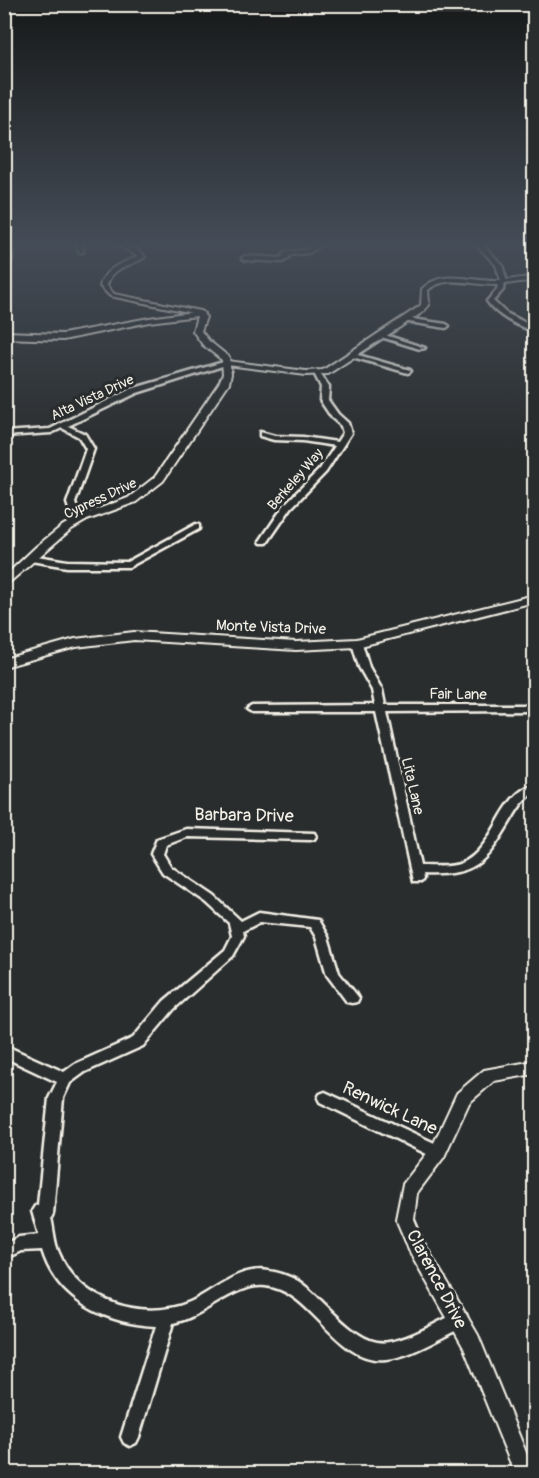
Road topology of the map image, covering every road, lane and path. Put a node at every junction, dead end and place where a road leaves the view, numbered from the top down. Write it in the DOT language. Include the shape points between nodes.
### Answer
graph roads {
  1 [pos="193,314"];
  2 [pos="200,314"];
  3 [pos="413,314"];
  4 [pos="504,314"];
  5 [pos="405,320"];
  6 [pos="446,326"];
  7 [pos="534,329"];
  8 [pos="4,335"];
  9 [pos="380,335"];
  10 [pos="422,348"];
  11 [pos="351,355"];
  12 [pos="228,363"];
  13 [pos="408,371"];
  14 [pos="317,373"];
  15 [pos="65,427"];
  16 [pos="4,434"];
  17 [pos="263,434"];
  18 [pos="340,445"];
  19 [pos="83,518"];
  20 [pos="196,527"];
  21 [pos="264,542"];
  22 [pos="31,558"];
  23 [pos="4,584"];
  24 [pos="534,599"];
  25 [pos="357,644"];
  26 [pos="4,663"];
  27 [pos="381,708"];
  28 [pos="534,708"];
  29 [pos="252,709"];
  30 [pos="534,789"];
  31 [pos="310,836"];
  32 [pos="238,928"];
  33 [pos="352,998"];
  34 [pos="4,1050"];
  35 [pos="534,1068"];
  36 [pos="65,1079"];
  37 [pos="325,1098"];
  38 [pos="438,1152"];
  39 [pos="48,1242"];
  40 [pos="4,1252"];
  41 [pos="167,1318"];
  42 [pos="459,1320"];
  43 [pos="130,1437"];
  44 [pos="525,1473"];
  1 -- 8 [label="main road" via="63,337"];
  2 -- 12 [label="main road" via="197,331"];
  3 -- 5 [label="street"];
  4 -- 7 [label="street"];
  5 -- 6 [label="street"];
  5 -- 9 [label="street"];
  9 -- 10 [label="street"];
  9 -- 11 [label="street"];
  11 -- 13 [label="street"];
  11 -- 14 [label="street" via="326,372"];
  12 -- 14 [label="street"];
  12 -- 15 [label="street, Alta Vista Drive" via="134,391 87,412"];
  12 -- 19 [label="main road, Cypress Drive" via="224,383 159,479 132,500"];
  14 -- 18 [label="street, Berkeley Way" via="325,387 324,400 345,425 347,433"];
  15 -- 16 [label="street, Alta Vista Drive" via="42,433"];
  15 -- 19 [label="street" via="82,436 90,449 71,503"];
  17 -- 18 [label="street"];
  18 -- 21 [label="street, Berkeley Way" via="323,470 288,506"];
  19 -- 22 [label="main road, Cypress Drive" via="50,539"];
  20 -- 22 [label="street" via="123,565 67,564"];
  22 -- 23 [label="main road, Cypress Drive"];
  24 -- 25 [label="main road, Monte Vista Drive"];
  25 -- 26 [label="main road, Monte Vista Drive" via="296,646 134,636 75,644"];
  25 -- 27 [label="street, Lita Lane"];
  27 -- 28 [label="street, Fair Lane"];
  27 -- 29 [label="street"];
  27 -- 30 [label="street, Lita Lane" via="416,874 469,865 491,845 520,796"];
  31 -- 32 [label="street, Barbara Drive" via="186,833 161,842 157,854 167,870 210,899 236,921"];
  32 -- 33 [label="street" via="259,917 314,923 322,936 333,975"];
  32 -- 36 [label="street" via="230,953 169,1005 138,1042 80,1068"];
  34 -- 36 [label="street"];
  35 -- 38 [label="street, Clarence Drive" via="490,1076 463,1098"];
  36 -- 39 [label="street" via="56,1098 45,1214 40,1211 47,1226"];
  37 -- 38 [label="street, Renwick Lane"];
  38 -- 42 [label="street, Clarence Drive" via="409,1190 405,1219 417,1248"];
  39 -- 40 [label="street" via="19,1244"];
  39 -- 41 [label="street" via="66,1281 87,1301 101,1309"];
  41 -- 42 [label="street" via="195,1309 237,1283 263,1277 294,1288 360,1346 386,1352"];
  41 -- 43 [label="street"];
  42 -- 44 [label="street, Clarence Drive"];
}
